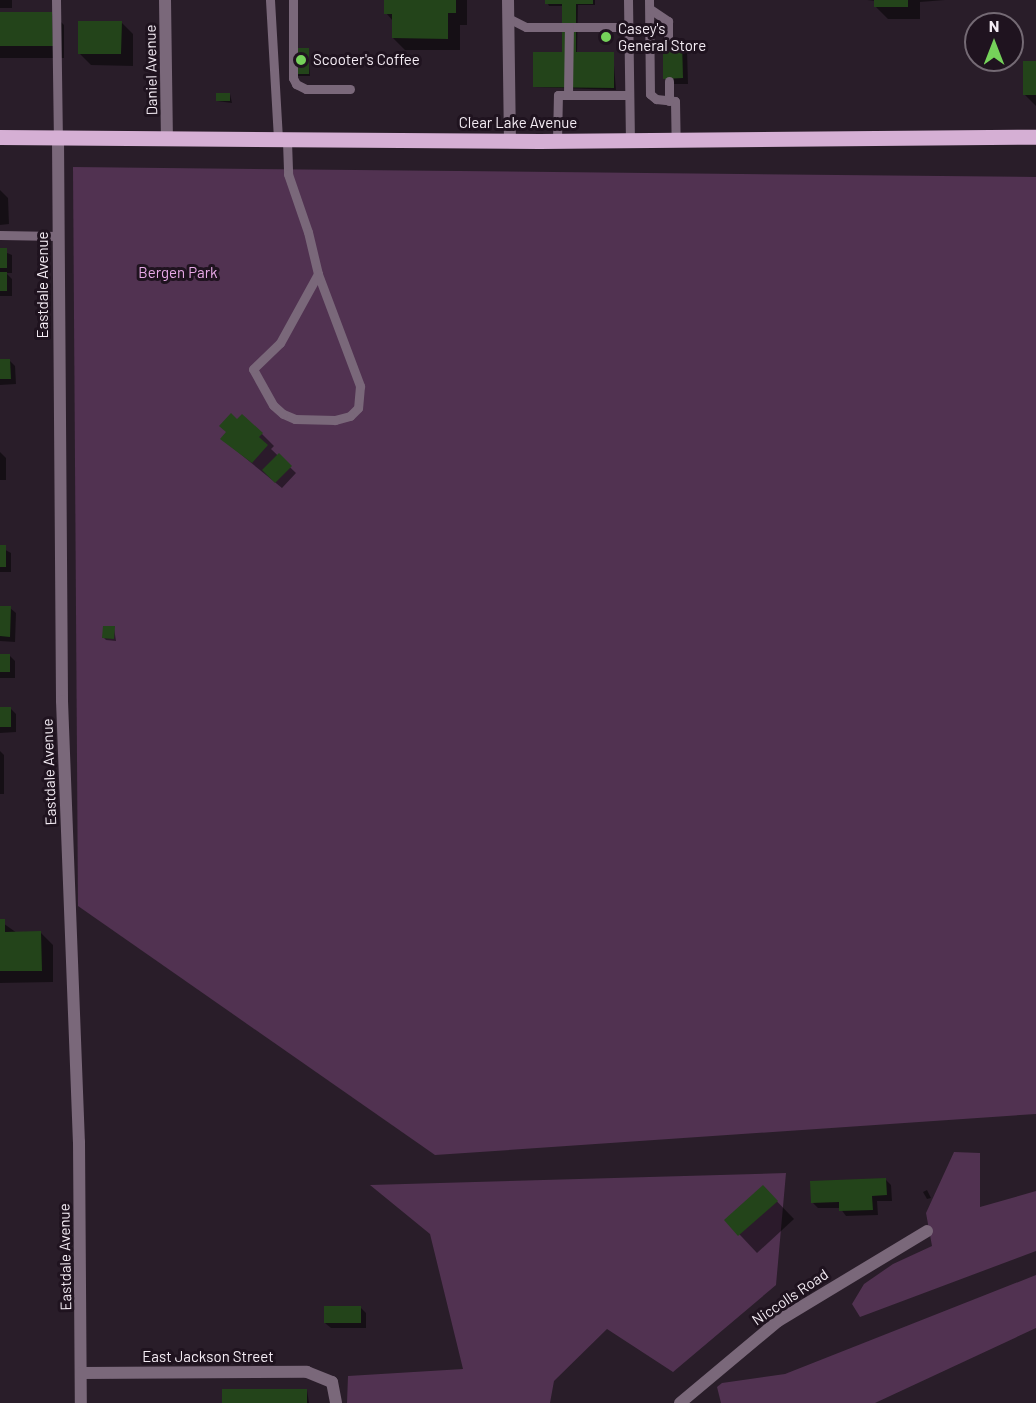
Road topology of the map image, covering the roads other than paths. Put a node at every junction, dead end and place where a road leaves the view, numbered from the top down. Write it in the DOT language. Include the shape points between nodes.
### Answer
graph roads {
  1 [pos="56,0"];
  2 [pos="165,0"];
  3 [pos="270,0"];
  4 [pos="294,0"];
  5 [pos="508,0"];
  6 [pos="628,0"];
  7 [pos="650,5"];
  8 [pos="508,18"];
  9 [pos="569,27"];
  10 [pos="629,27"];
  11 [pos="668,39"];
  12 [pos="669,81"];
  13 [pos="350,89"];
  14 [pos="568,95"];
  15 [pos="629,95"];
  16 [pos="669,101"];
  17 [pos="0,137"];
  18 [pos="1036,137"];
  19 [pos="58,139"];
  20 [pos="167,140"];
  21 [pos="676,140"];
  22 [pos="282,141"];
  23 [pos="510,141"];
  24 [pos="557,141"];
  25 [pos="630,141"];
  26 [pos="0,235"];
  27 [pos="58,236"];
  28 [pos="318,274"];
  29 [pos="927,1231"];
  30 [pos="81,1373"];
  31 [pos="81,1403"];
  32 [pos="336,1403"];
  33 [pos="680,1403"];
  1 -- 19 [label="lane"];
  2 -- 20 [label="street, Daniel Avenue"];
  3 -- 22 [label="lane"];
  4 -- 13 [label="lane" via="296,84 306,90"];
  5 -- 8 [label="street"];
  6 -- 10 [label="lane"];
  7 -- 11 [label="lane" via="668,21"];
  7 -- 16 [label="lane" via="650,94"];
  8 -- 9 [label="lane" via="526,27"];
  8 -- 23 [label="street"];
  9 -- 10 [label="lane"];
  9 -- 14 [label="lane"];
  10 -- 15 [label="lane"];
  12 -- 16 [label="lane"];
  14 -- 15 [label="lane"];
  14 -- 24 [label="lane" via="558,95"];
  15 -- 25 [label="lane"];
  16 -- 21 [label="lane" via="675,101"];
  17 -- 19 [label="main road, Clear Lake Avenue"];
  18 -- 21 [label="main road, Clear Lake Avenue"];
  19 -- 20 [label="main road, Clear Lake Avenue"];
  19 -- 27 [label="street, Eastdale Avenue"];
  20 -- 22 [label="main road, Clear Lake Avenue"];
  21 -- 25 [label="main road, Clear Lake Avenue"];
  22 -- 23 [label="main road, Clear Lake Avenue"];
  22 -- 28 [label="lane"];
  23 -- 24 [label="main road, Clear Lake Avenue"];
  24 -- 25 [label="main road, Clear Lake Avenue"];
  26 -- 27 [label="lane"];
  27 -- 30 [label="street, Eastdale Avenue" via="62,701 79,1142"];
  28 -- 28 [label="lane" via="360,386 358,408 350,416 335,420 295,419 283,414 273,405 254,369 280,343"];
  29 -- 33 [label="street, Niccolls Road" via="778,1321"];
  30 -- 31 [label="street, Eastdale Avenue"];
  30 -- 32 [label="street, East Jackson Street" via="307,1372 332,1383"];
}
